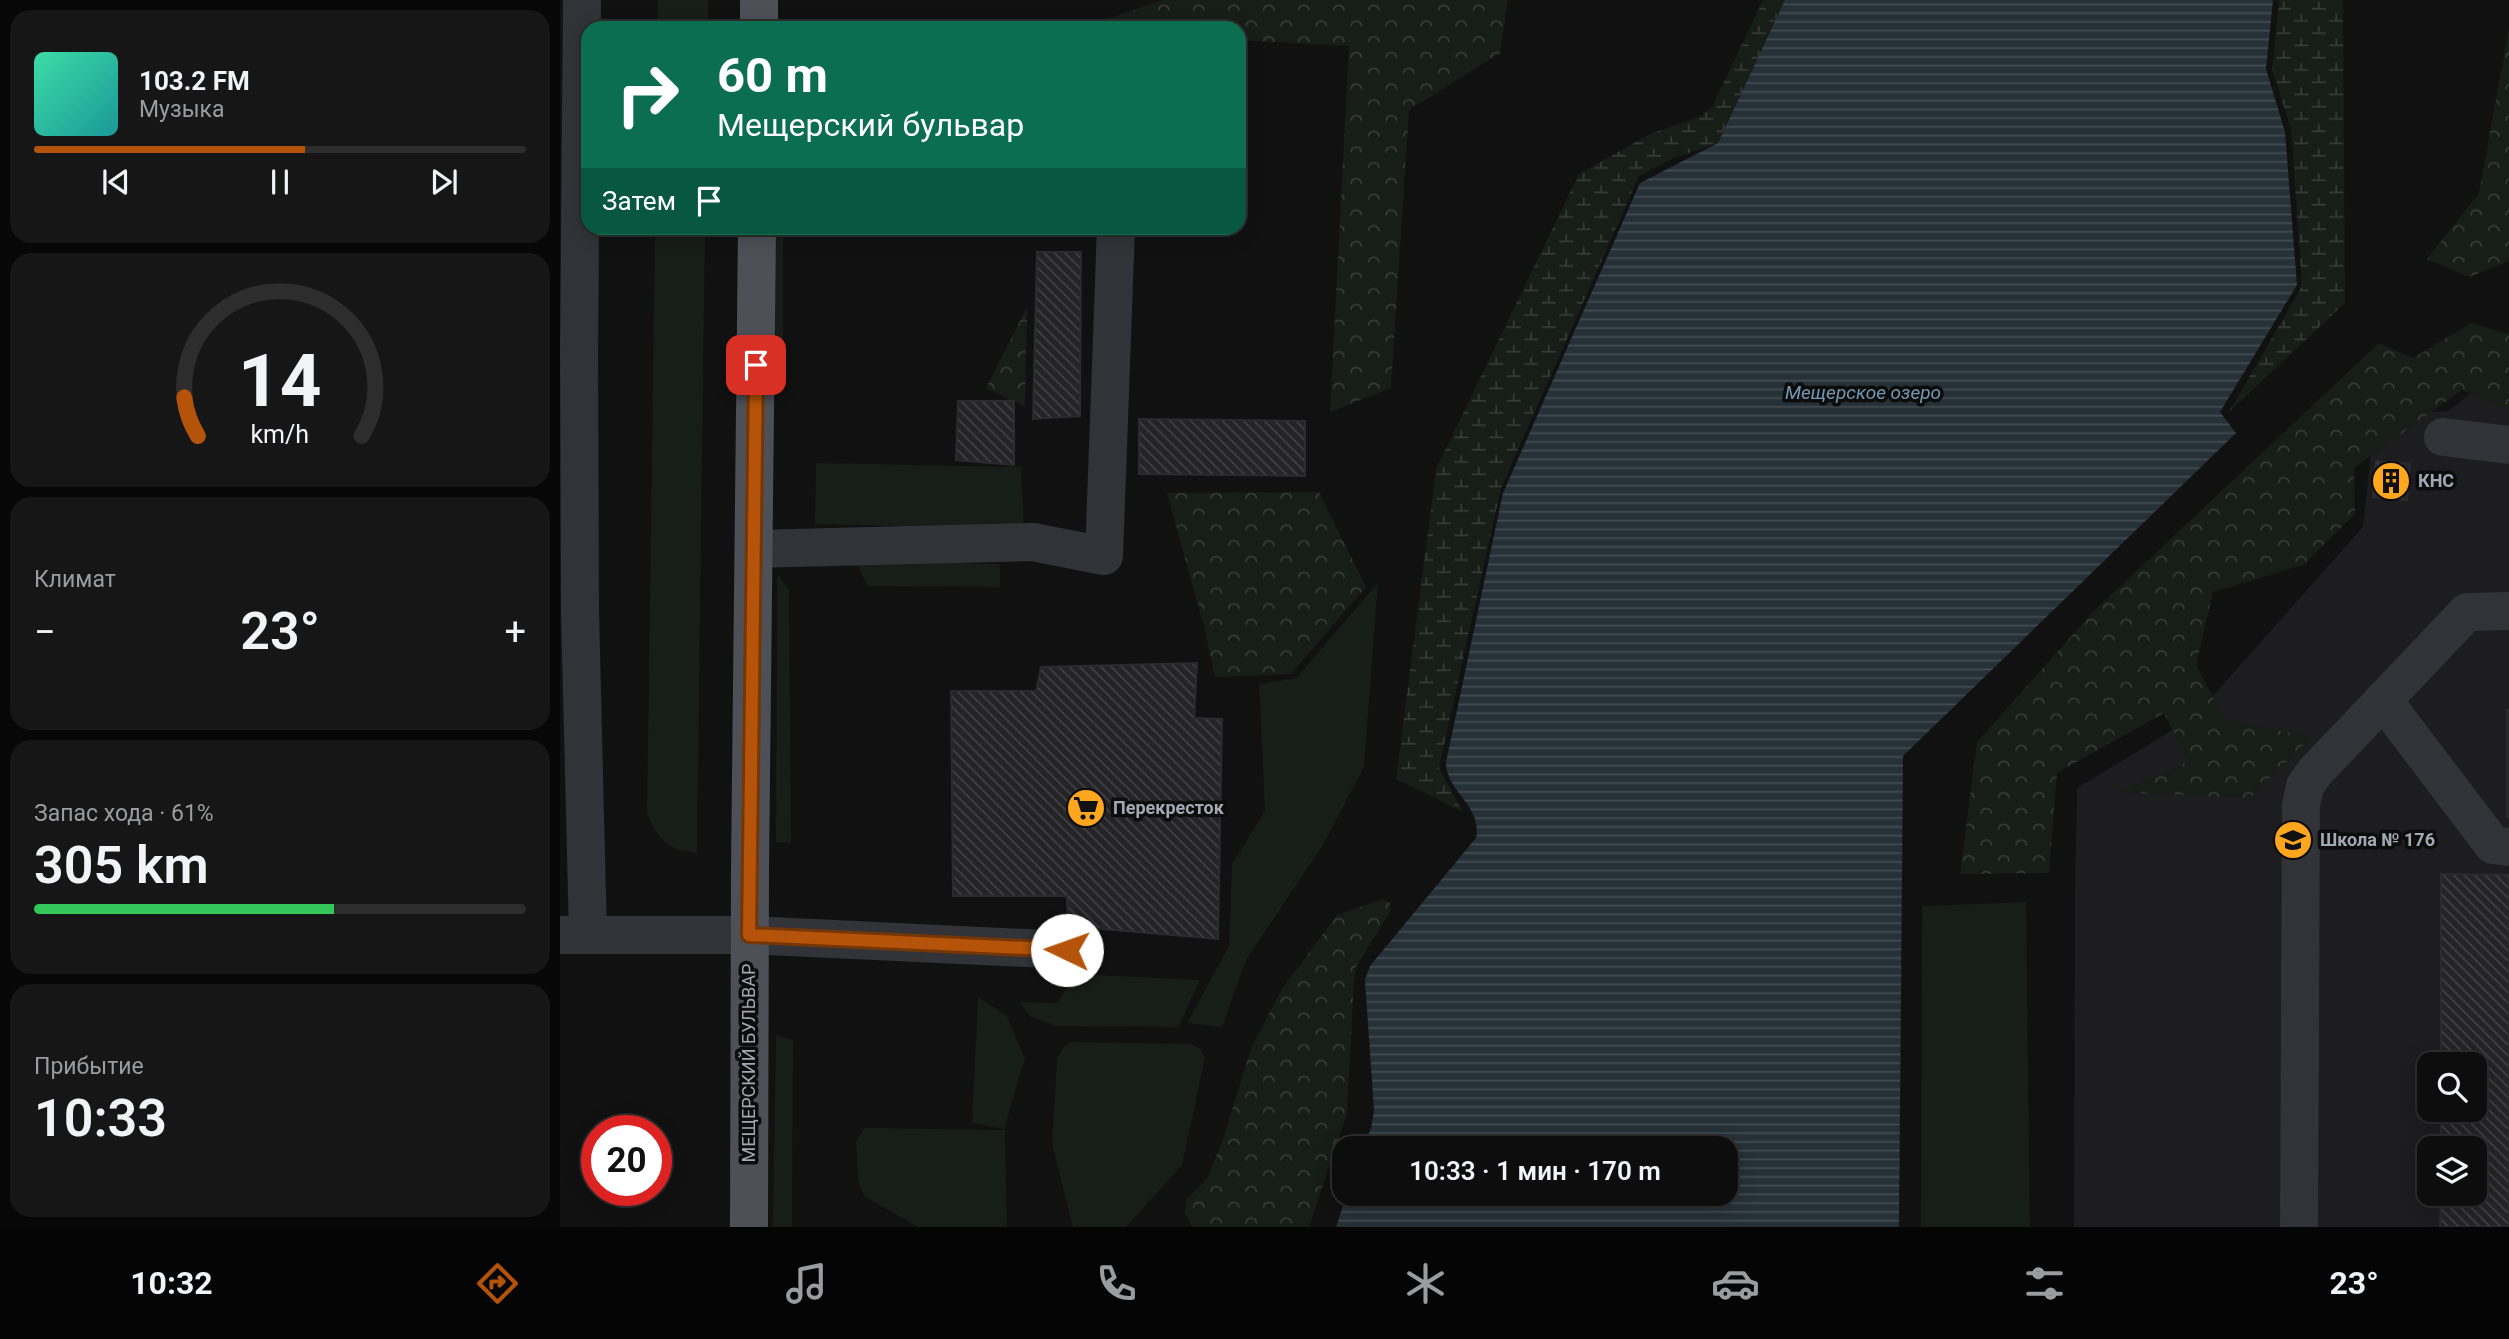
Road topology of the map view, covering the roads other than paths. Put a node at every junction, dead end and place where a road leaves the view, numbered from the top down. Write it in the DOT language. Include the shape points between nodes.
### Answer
graph roads {
  1 [pos="582,0"];
  2 [pos="759,0"];
  3 [pos="582,21"];
  4 [pos="759,21"];
  5 [pos="581,117"];
  6 [pos="757,235"];
  7 [pos="1116,235"];
  8 [pos="2443,437"];
  9 [pos="2509,444"];
  10 [pos="754,549"];
  11 [pos="2509,611"];
  12 [pos="2383,700"];
  13 [pos="2509,847"];
  14 [pos="574,935"];
  15 [pos="749,935"];
  16 [pos="1067,950"];
  17 [pos="749,1227"];
  18 [pos="2300,1227"];
  1 -- 3 [label="street"];
  2 -- 4 [label="main road"];
  5 -- 14 [label="street"];
  6 -- 10 [label="main road, МЕЩЕРСКИЙ БУЛЬВАР"];
  7 -- 10 [label="street" via="1104,556 1033,542"];
  8 -- 9 [label="street"];
  10 -- 15 [label="main road, МЕЩЕРСКИЙ БУЛЬВАР"];
  11 -- 12 [label="street" via="2467,612"];
  12 -- 13 [label="street" via="2493,845"];
  12 -- 18 [label="street" via="2314,773 2301,805"];
  14 -- 15 [label="street"];
  15 -- 16 [label="street"];
  15 -- 17 [label="main road, МЕЩЕРСКИЙ БУЛЬВАР"];
}
